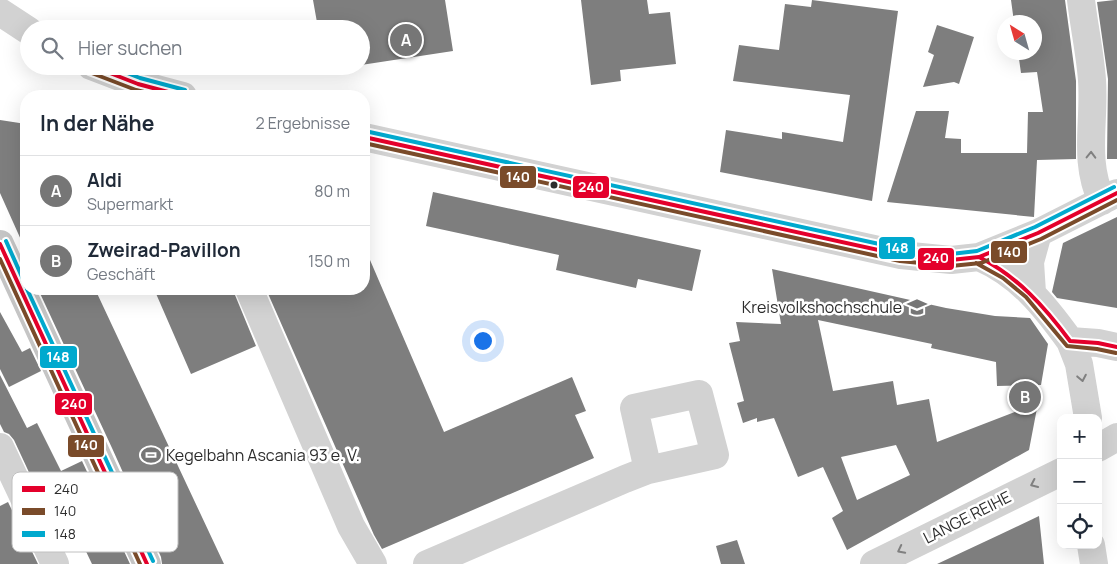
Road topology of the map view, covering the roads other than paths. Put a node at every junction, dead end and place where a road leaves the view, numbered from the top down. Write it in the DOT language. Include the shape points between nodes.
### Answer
graph roads {
  1 [pos="1081,0"];
  2 [pos="0,12"];
  3 [pos="20,25"];
  4 [pos="114,75"];
  5 [pos="160,90"];
  6 [pos="370,138"];
  7 [pos="1110,197"];
  8 [pos="1038,233"];
  9 [pos="0,244"];
  10 [pos="979,257"];
  11 [pos="20,288"];
  12 [pos="1032,293"];
  13 [pos="23,295"];
  14 [pos="251,295"];
  15 [pos="1070,341"];
  16 [pos="1117,347"];
  17 [pos="1087,414"];
  18 [pos="1117,437"];
  19 [pos="1102,446"];
  20 [pos="0,447"];
  21 [pos="648,470"];
  22 [pos="105,472"];
  23 [pos="12,473"];
  24 [pos="1057,474"];
  25 [pos="1092,549"];
  26 [pos="49,552"];
  27 [pos="141,552"];
  28 [pos="55,564"];
  29 [pos="147,564"];
  30 [pos="373,564"];
  31 [pos="427,564"];
  32 [pos="874,564"];
  33 [pos="1094,564"];
  7 -- 1 [label="street, one-way" via="1095,186 1091,170 1092,80"];
  2 -- 3 [label="street"];
  4 -- 5 [label="street"];
  6 -- 10 [label="street" via="901,255 951,260"];
  7 -- 8 [label="street"];
  8 -- 10 [label="street"];
  8 -- 12 [label="street" via="1030,262"];
  9 -- 11 [label="main road"];
  10 -- 12 [label="street" via="998,266"];
  12 -- 15 [label="street"];
  13 -- 22 [label="main road"];
  14 -- 30 [label="street" via="351,526"];
  15 -- 16 [label="street"];
  15 -- 17 [label="street, one-way" via="1079,364"];
  18 -- 19 [label="street"];
  20 -- 23 [label="street"];
  21 -- 31 [label="street"];
  24 -- 32 [label="street, LANGE REIHE, one-way"];
  25 -- 33 [label="street"];
  26 -- 28 [label="street"];
  27 -- 29 [label="main road"];
}
